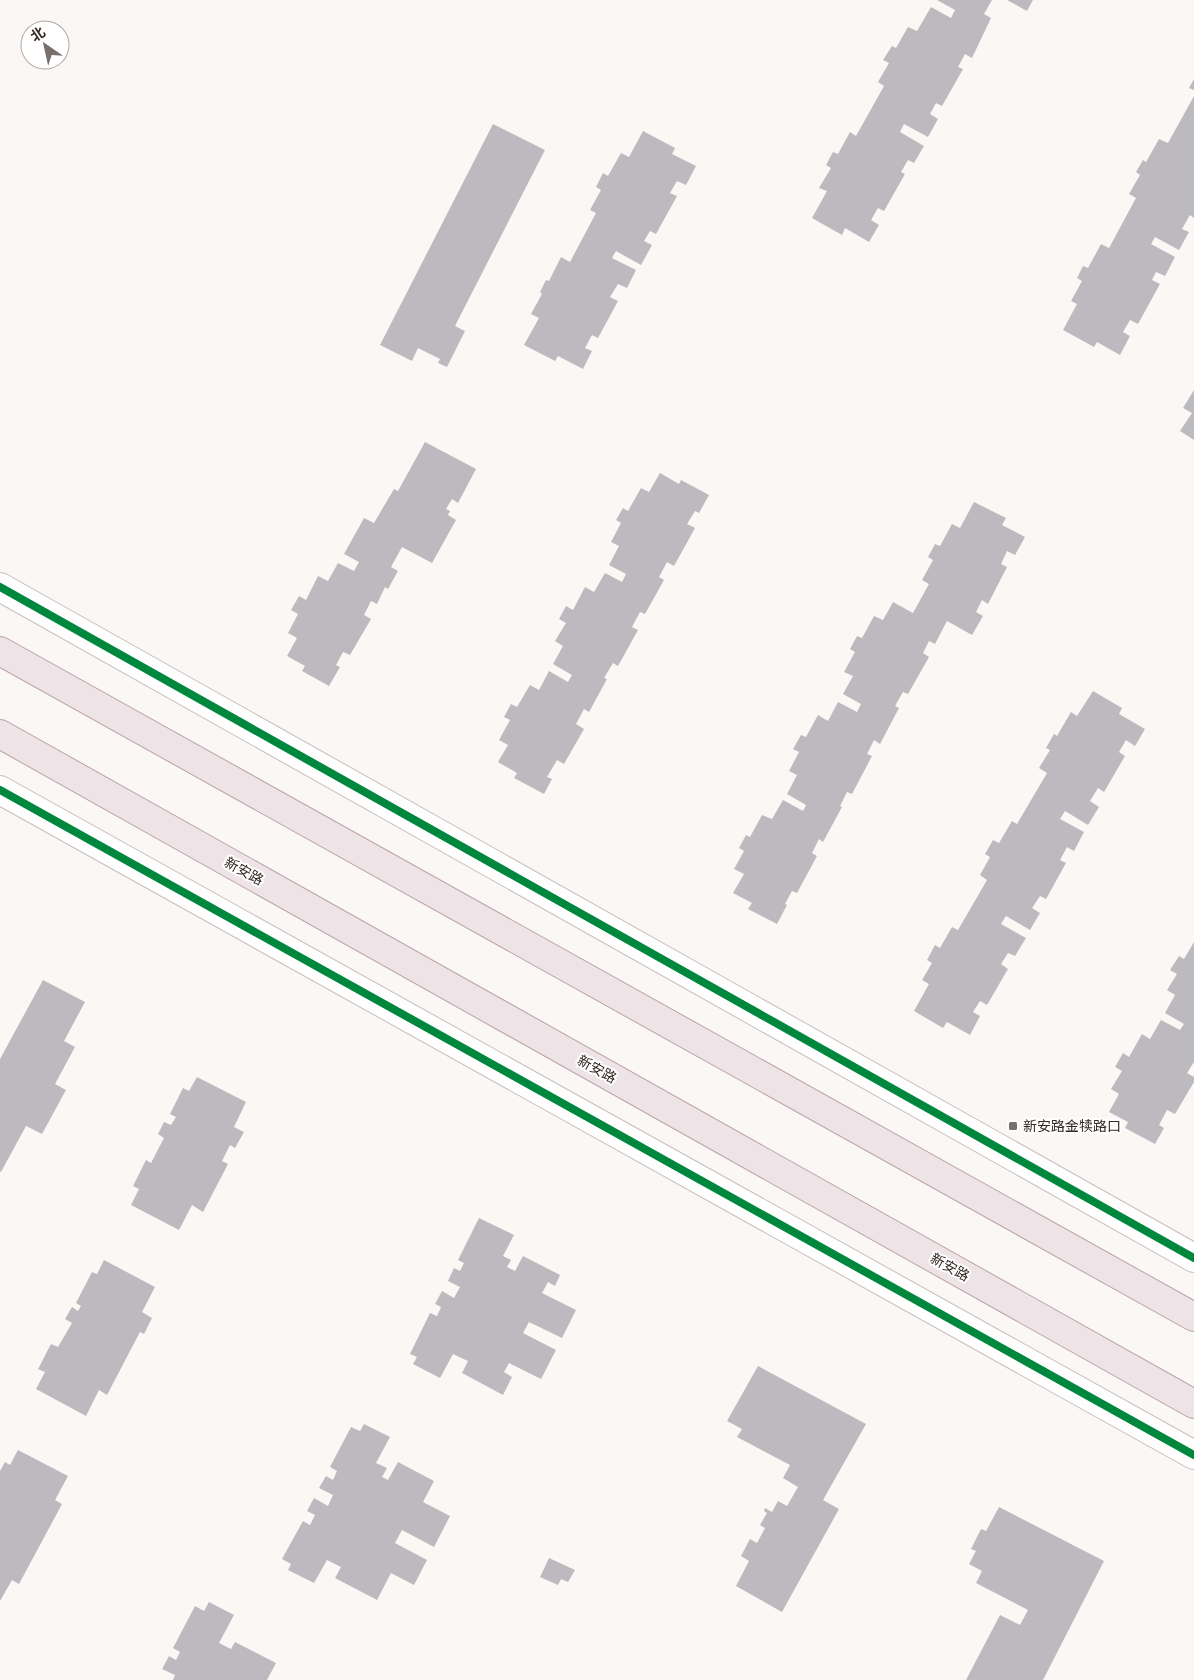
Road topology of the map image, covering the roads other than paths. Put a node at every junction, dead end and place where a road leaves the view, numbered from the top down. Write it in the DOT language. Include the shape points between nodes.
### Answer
graph roads {
  1 [pos="0,587"];
  2 [pos="0,651"];
  3 [pos="0,734"];
  4 [pos="0,790"];
  5 [pos="1194,1258"];
  6 [pos="1194,1317"];
  7 [pos="1194,1404"];
  8 [pos="1194,1455"];
  1 -- 5 [label="street"];
  2 -- 6 [label="main road"];
  3 -- 7 [label="main road, 新安路"];
  4 -- 8 [label="street"];
}
